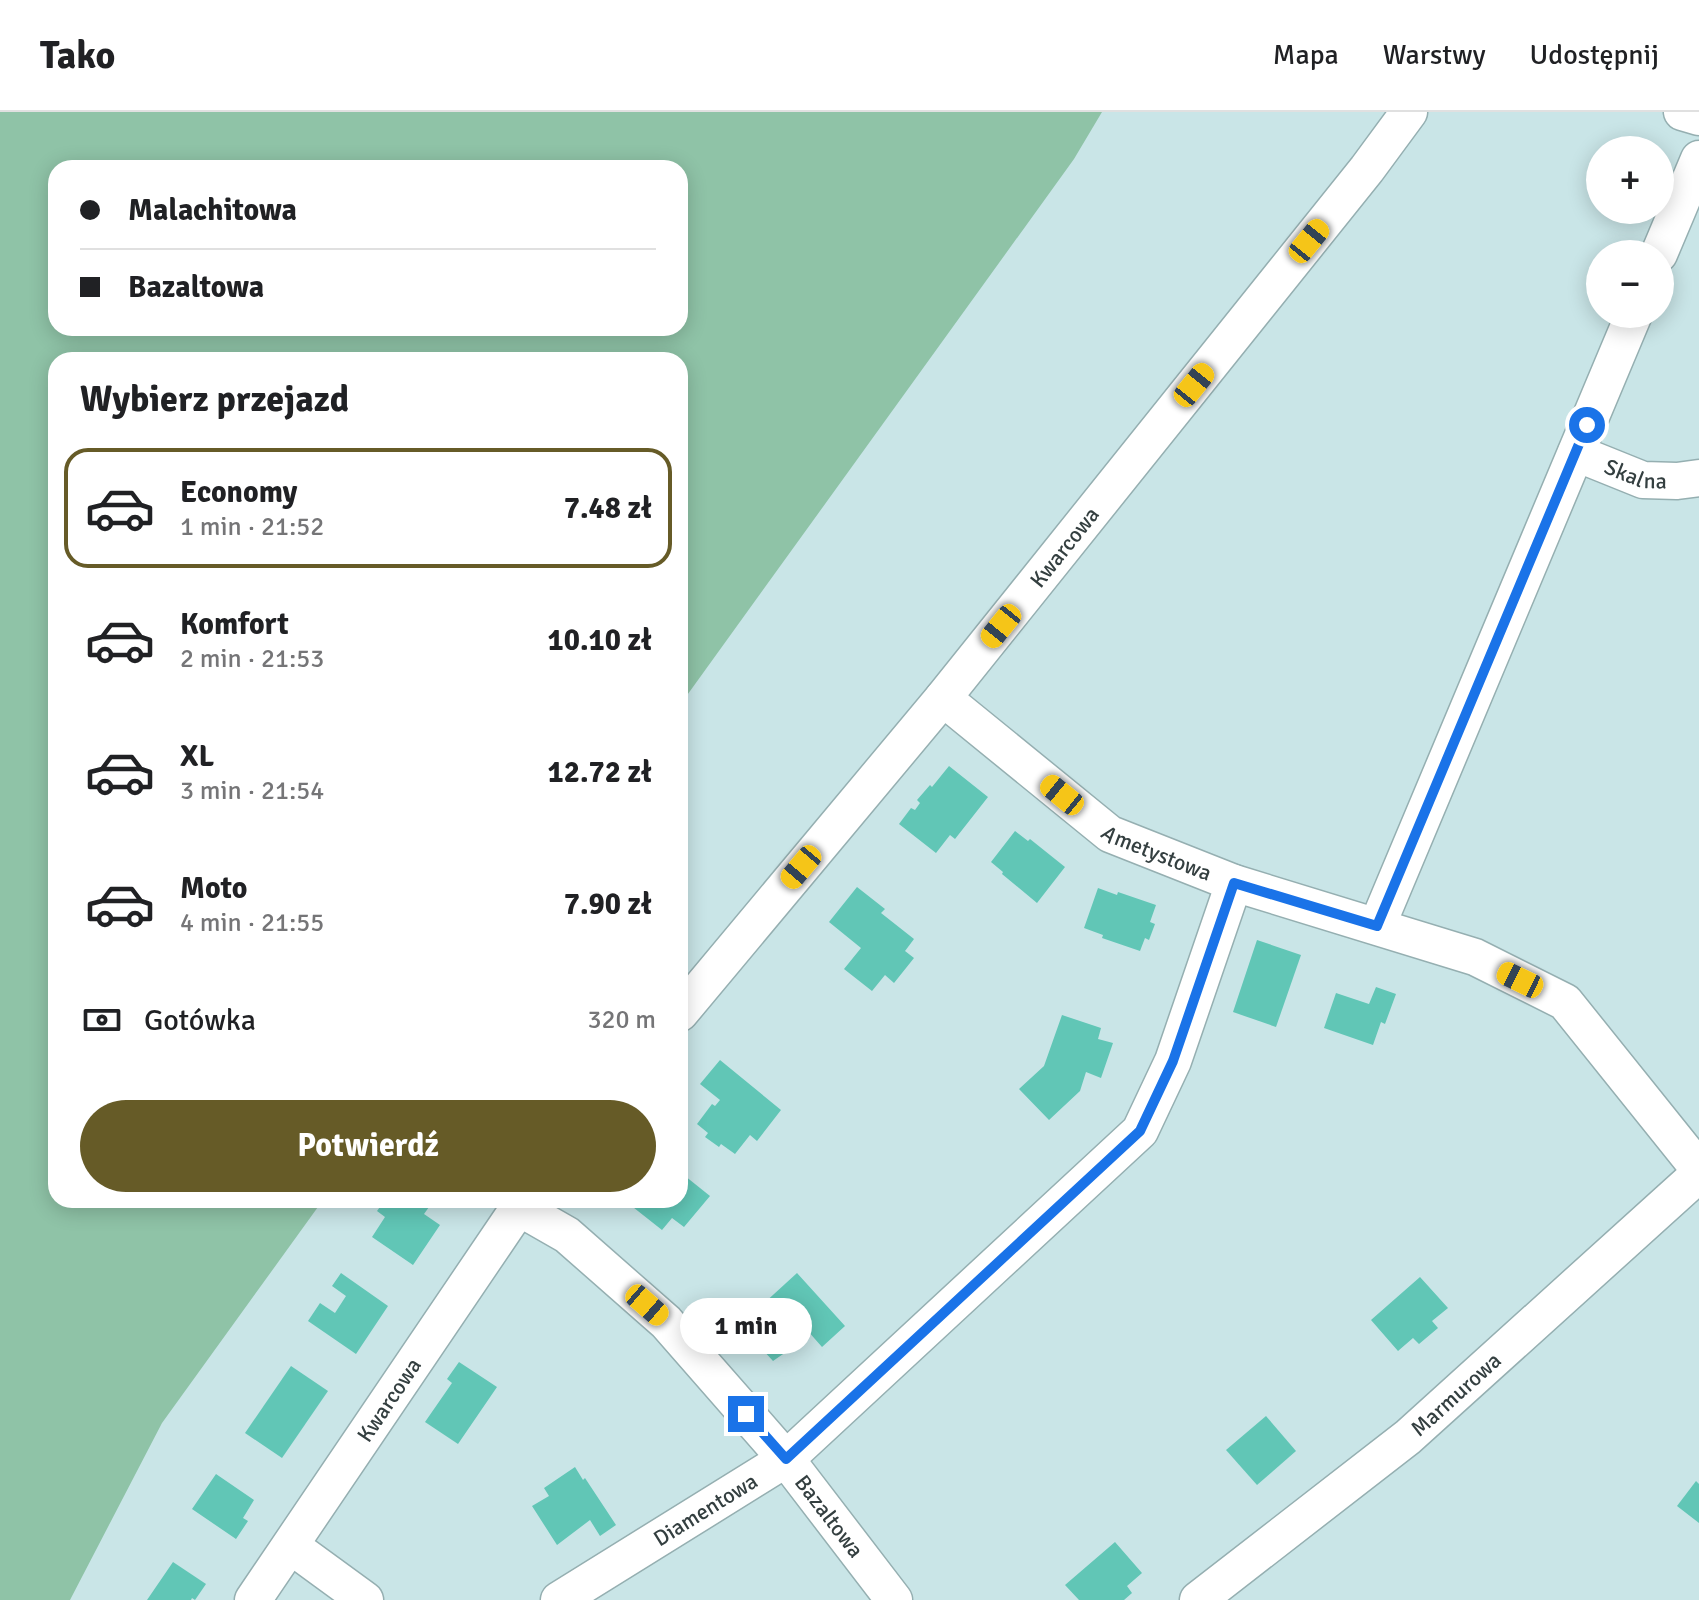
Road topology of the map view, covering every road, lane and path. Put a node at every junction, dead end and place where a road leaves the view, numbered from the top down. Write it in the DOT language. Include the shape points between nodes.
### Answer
graph roads {
  1 [pos="1409,112"];
  2 [pos="1682,112"];
  3 [pos="1699,117"];
  4 [pos="1699,159"];
  5 [pos="1665,240"];
  6 [pos="1628,328"];
  7 [pos="1576,453"];
  8 [pos="1699,478"];
  9 [pos="943,698"];
  10 [pos="1234,883"];
  11 [pos="1377,926"];
  12 [pos="688,1003"];
  13 [pos="1699,1171"];
  14 [pos="518,1208"];
  15 [pos="527,1208"];
  16 [pos="786,1459"];
  17 [pos="291,1546"];
  18 [pos="253,1600"];
  19 [pos="365,1600"];
  20 [pos="559,1600"];
  21 [pos="894,1600"];
  22 [pos="1198,1600"];
  1 -- 9 [label="street, Kwarcowa"];
  2 -- 3 [label="street"];
  4 -- 5 [label="street"];
  6 -- 7 [label="street"];
  7 -- 8 [label="street, Skalna" via="1643,480"];
  7 -- 11 [label="street"];
  9 -- 10 [label="street, Ametystowa" via="1110,834"];
  9 -- 12 [label="street, Kwarcowa"];
  10 -- 11 [label="street, Ametystowa"];
  10 -- 16 [label="street, Diamentowa" via="1173,1061 1140,1131"];
  11 -- 13 [label="street, Ametystowa" via="1475,957 1565,1002"];
  13 -- 22 [label="street, Marmurowa" via="1408,1437"];
  14 -- 17 [label="street, Kwarcowa"];
  15 -- 16 [label="street, Bazaltowa" via="567,1235 666,1322"];
  16 -- 20 [label="street, Diamentowa"];
  16 -- 21 [label="street, Bazaltowa"];
  17 -- 18 [label="street, Kwarcowa"];
  17 -- 19 [label="street"];
}
